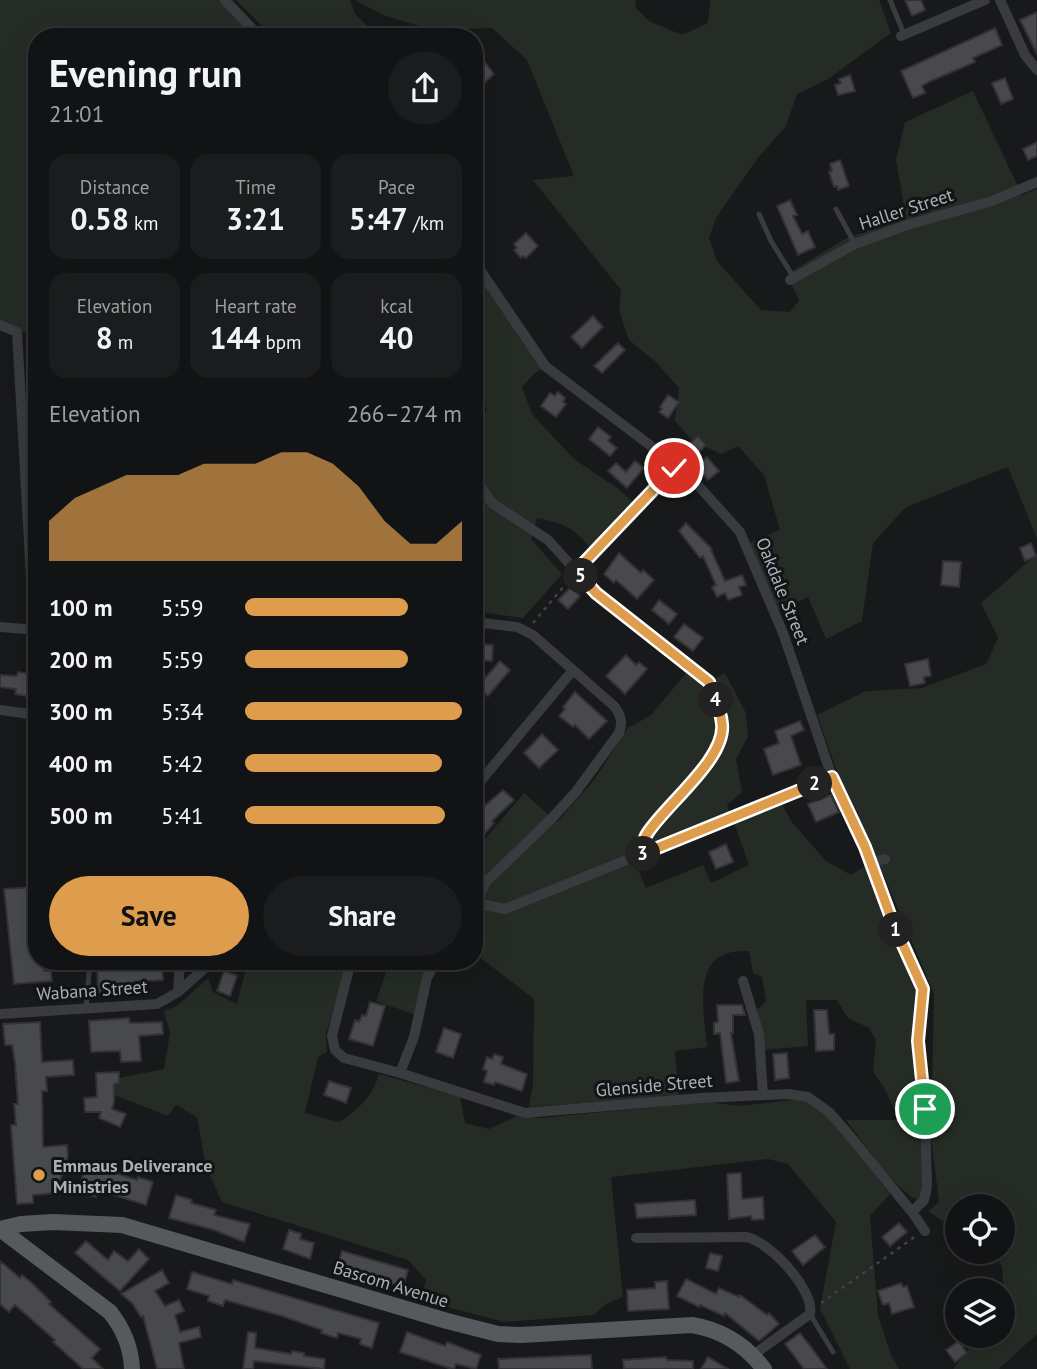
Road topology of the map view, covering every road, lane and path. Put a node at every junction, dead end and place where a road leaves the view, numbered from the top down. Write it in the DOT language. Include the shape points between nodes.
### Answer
graph roads {
  1 [pos="225,0"];
  2 [pos="890,0"];
  3 [pos="985,0"];
  4 [pos="1000,0"];
  5 [pos="251,28"];
  6 [pos="902,35"];
  7 [pos="1033,66"];
  8 [pos="1037,181"];
  9 [pos="836,209"];
  10 [pos="759,214"];
  11 [pos="855,244"];
  12 [pos="483,274"];
  13 [pos="792,279"];
  14 [pos="0,325"];
  15 [pos="674,468"];
  16 [pos="483,490"];
  17 [pos="28,514"];
  18 [pos="576,571"];
  19 [pos="483,624"];
  20 [pos="0,627"];
  21 [pos="28,629"];
  22 [pos="527,631"];
  23 [pos="573,670"];
  24 [pos="0,710"];
  25 [pos="28,714"];
  26 [pos="832,777"];
  27 [pos="483,778"];
  28 [pos="640,855"];
  29 [pos="885,859"];
  30 [pos="871,863"];
  31 [pos="483,888"];
  32 [pos="483,905"];
  33 [pos="89,970"];
  34 [pos="179,970"];
  35 [pos="203,970"];
  36 [pos="349,970"];
  37 [pos="431,970"];
  38 [pos="743,981"];
  39 [pos="178,992"];
  40 [pos="86,1009"];
  41 [pos="0,1014"];
  42 [pos="400,1073"];
  43 [pos="762,1095"];
  44 [pos="912,1212"];
  45 [pos="0,1229"];
  46 [pos="924,1230"];
  47 [pos="636,1238"];
  48 [pos="810,1314"];
  49 [pos="833,1352"];
  50 [pos="753,1355"];
  51 [pos="132,1369"];
  52 [pos="764,1369"];
  1 -- 5 [label="street"];
  2 -- 6 [label="lane"];
  3 -- 6 [label="street"];
  4 -- 7 [label="street"];
  8 -- 11 [label="street, Haller Street" via="992,201"];
  9 -- 11 [label="lane"];
  10 -- 13 [label="lane"];
  11 -- 13 [label="street, Haller Street"];
  12 -- 26 [label="street, Oakdale Street" via="545,366 686,475 740,532 783,633"];
  14 -- 17 [label="street" via="17,332"];
  15 -- 18 [label="path"];
  16 -- 18 [label="street" via="492,503 548,540"];
  18 -- 22 [label="path"];
  18 -- 28 [label="street" via="596,593 709,682 723,725 712,757 646,836"];
  19 -- 22 [label="street"];
  20 -- 21 [label="street"];
  22 -- 23 [label="street"];
  23 -- 27 [label="street"];
  23 -- 31 [label="street" via="619,713 622,726 575,793"];
  24 -- 25 [label="street"];
  26 -- 28 [label="street"];
  26 -- 30 [label="street, Oakdale Street"];
  28 -- 32 [label="street" via="505,909"];
  29 -- 30 [label="street"];
  30 -- 44 [label="street, Oakdale Street" via="923,989 918,1041 927,1187 924,1200"];
  33 -- 40 [label="lane"];
  34 -- 39 [label="street"];
  35 -- 39 [label="street, Wabana Street"];
  36 -- 42 [label="street, Glenside Street" via="333,1028 335,1050 344,1058"];
  37 -- 42 [label="street"];
  38 -- 43 [label="street" via="759,1034"];
  39 -- 40 [label="street, Wabana Street" via="152,1004"];
  40 -- 41 [label="street, Wabana Street"];
  42 -- 43 [label="street, Glenside Street" via="525,1113"];
  43 -- 44 [label="street, Glenside Street" via="800,1095 817,1102"];
  44 -- 46 [label="street, Glenside Street"];
  45 -- 50 [label="main road, Bascom Avenue" via="53,1222 122,1225 498,1334 692,1325 712,1328"];
  45 -- 51 [label="main road" via="110,1312 128,1343"];
  46 -- 48 [label="path"];
  47 -- 48 [label="street" via="746,1237 759,1241 807,1291"];
  48 -- 49 [label="lane"];
  48 -- 50 [label="street"];
  50 -- 52 [label="main road, Bascom Avenue"];
}
